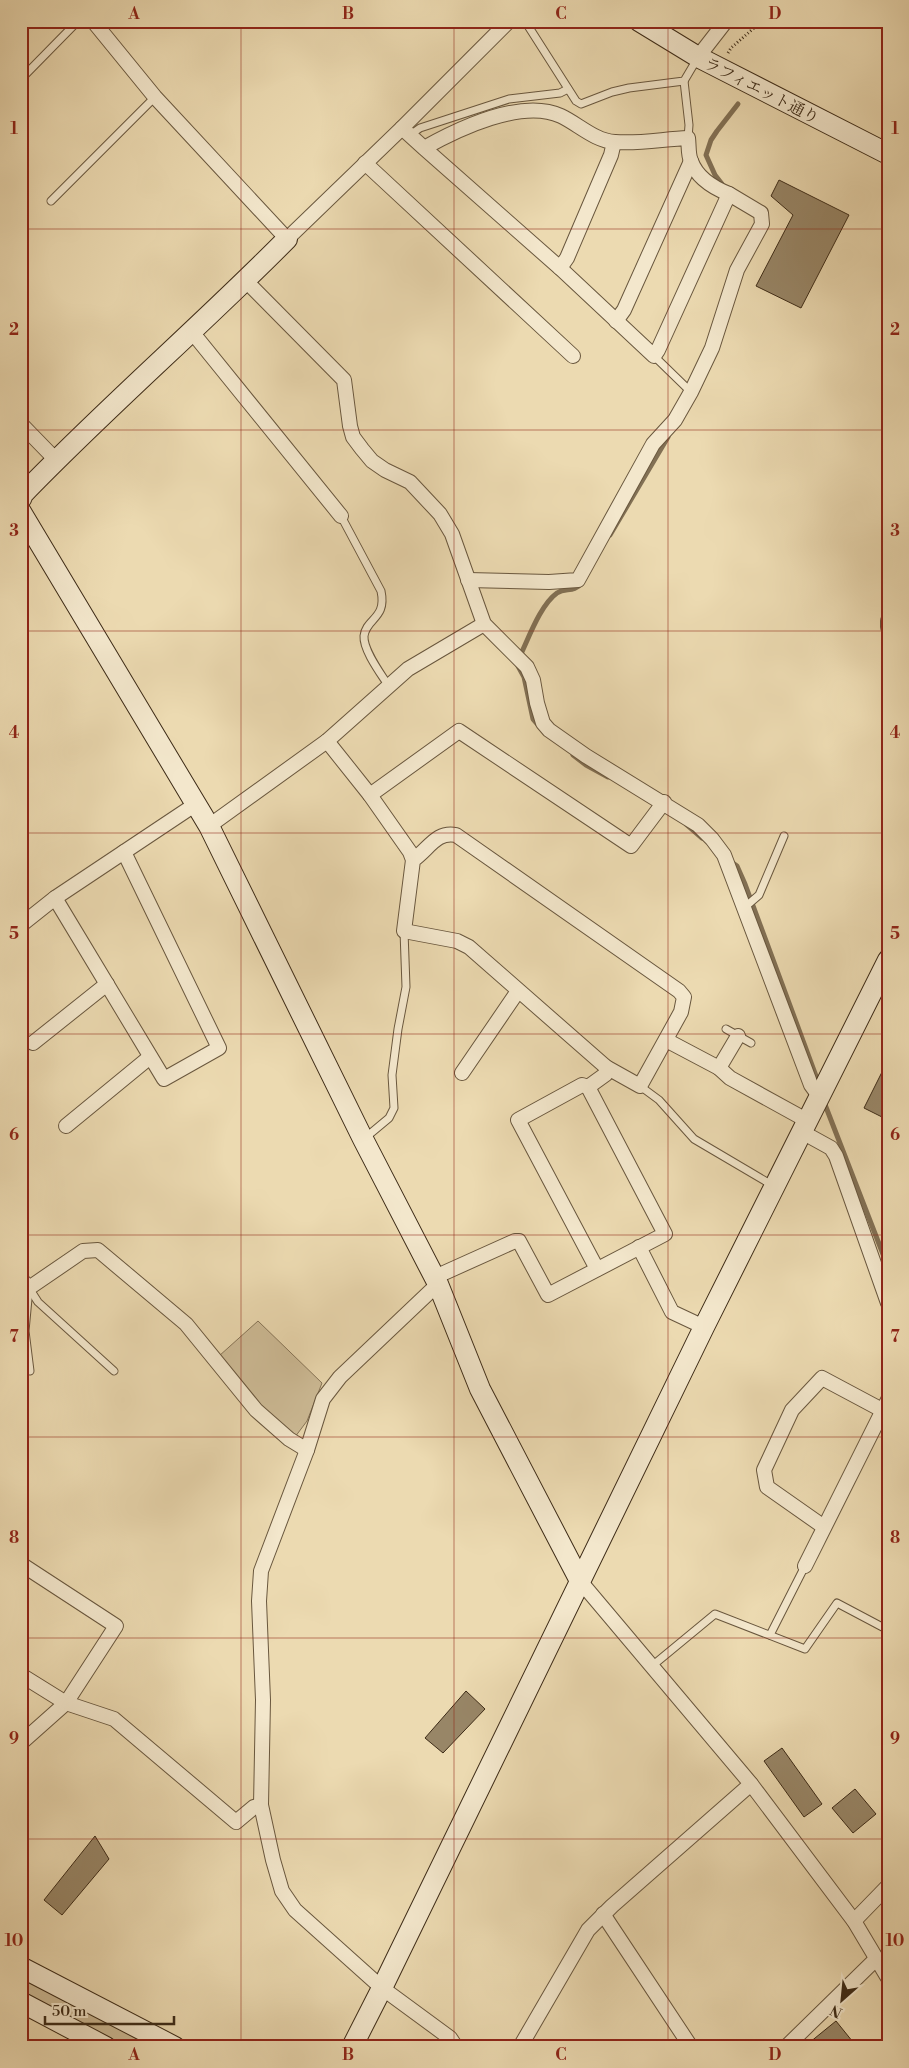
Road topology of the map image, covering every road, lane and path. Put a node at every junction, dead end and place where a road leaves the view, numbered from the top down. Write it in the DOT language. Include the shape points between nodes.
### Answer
graph roads {
  1 [pos="78,21"];
  2 [pos="93,21"];
  3 [pos="509,21"];
  4 [pos="525,21"];
  5 [pos="639,21"];
  6 [pos="726,21"];
  7 [pos="762,21"];
  8 [pos="698,57"];
  9 [pos="720,68"];
  10 [pos="21,79"];
  11 [pos="684,81"];
  12 [pos="568,89"];
  13 [pos="156,97"];
  14 [pos="406,131"];
  15 [pos="688,138"];
  16 [pos="614,142"];
  17 [pos="424,148"];
  18 [pos="888,154"];
  19 [pos="691,161"];
  20 [pos="365,163"];
  21 [pos="729,194"];
  22 [pos="51,202"];
  23 [pos="288,239"];
  24 [pos="560,268"];
  25 [pos="245,280"];
  26 [pos="616,321"];
  27 [pos="192,332"];
  28 [pos="573,356"];
  29 [pos="654,356"];
  30 [pos="692,392"];
  31 [pos="21,424"];
  32 [pos="56,460"];
  33 [pos="21,499"];
  34 [pos="21,512"];
  35 [pos="341,516"];
  36 [pos="468,580"];
  37 [pos="888,622"];
  38 [pos="484,624"];
  39 [pos="888,627"];
  40 [pos="388,686"];
  41 [pos="328,741"];
  42 [pos="370,795"];
  43 [pos="664,802"];
  44 [pos="196,804"];
  45 [pos="209,826"];
  46 [pos="784,836"];
  47 [pos="124,852"];
  48 [pos="413,860"];
  49 [pos="55,898"];
  50 [pos="745,907"];
  51 [pos="21,925"];
  52 [pos="404,931"];
  53 [pos="888,960"];
  54 [pos="107,984"];
  55 [pos="518,991"];
  56 [pos="732,1033"];
  57 [pos="666,1040"];
  58 [pos="33,1043"];
  59 [pos="751,1043"];
  60 [pos="150,1056"];
  61 [pos="606,1067"];
  62 [pos="720,1068"];
  63 [pos="462,1073"];
  64 [pos="640,1086"];
  65 [pos="588,1087"];
  66 [pos="819,1096"];
  67 [pos="66,1126"];
  68 [pos="805,1126"];
  69 [pos="362,1139"];
  70 [pos="776,1187"];
  71 [pos="639,1247"];
  72 [pos="597,1269"];
  73 [pos="437,1281"];
  74 [pos="25,1284"];
  75 [pos="888,1303"];
  76 [pos="704,1327"];
  77 [pos="30,1371"];
  78 [pos="114,1371"];
  79 [pos="885,1405"];
  80 [pos="307,1450"];
  81 [pos="824,1527"];
  82 [pos="21,1564"];
  83 [pos="805,1566"];
  84 [pos="580,1581"];
  85 [pos="888,1630"];
  86 [pos="770,1636"];
  87 [pos="652,1666"];
  88 [pos="21,1675"];
  89 [pos="66,1702"];
  90 [pos="21,1742"];
  91 [pos="750,1784"];
  92 [pos="262,1805"];
  93 [pos="888,1886"];
  94 [pos="603,1914"];
  95 [pos="854,1921"];
  96 [pos="876,1959"];
  97 [pos="21,1967"];
  98 [pos="888,1978"];
  99 [pos="382,1988"];
  100 [pos="21,2002"];
  101 [pos="106,2047"];
  102 [pos="175,2047"];
  103 [pos="352,2047"];
  104 [pos="456,2047"];
  105 [pos="520,2047"];
  106 [pos="691,2047"];
  107 [pos="786,2047"];
  1 -- 10 [label="lane"];
  2 -- 13 [label="street"];
  3 -- 14 [label="street"];
  4 -- 12 [label="lane"];
  5 -- 8 [label="street, ラフィエット通り"];
  6 -- 8 [label="street"];
  7 -- 9 [label="path" via="731,48"];
  8 -- 9 [label="street, ラフィエット通り"];
  8 -- 11 [label="lane"];
  9 -- 18 [label="street, ラフィエット通り"];
  11 -- 12 [label="lane" via="629,88 581,104"];
  11 -- 15 [label="lane"];
  12 -- 14 [label="lane" via="560,93 509,99"];
  13 -- 22 [label="lane"];
  13 -- 23 [label="street"];
  14 -- 17 [label="street"];
  14 -- 20 [label="street"];
  15 -- 16 [label="street"];
  15 -- 19 [label="street"];
  16 -- 17 [label="street" via="586,132 561,116 524,110 494,117"];
  16 -- 24 [label="street" via="604,172"];
  17 -- 24 [label="street"];
  19 -- 21 [label="street" via="712,187"];
  19 -- 26 [label="street" via="624,310"];
  20 -- 23 [label="street"];
  20 -- 28 [label="street"];
  21 -- 29 [label="street"];
  21 -- 30 [label="street" via="761,213 762,224 737,270 712,348"];
  23 -- 25 [label="street"];
  24 -- 26 [label="street"];
  25 -- 27 [label="street"];
  25 -- 36 [label="street" via="344,380 353,437 372,460 410,482 440,514 452,534"];
  26 -- 29 [label="street"];
  27 -- 32 [label="street"];
  27 -- 35 [label="street"];
  29 -- 30 [label="lane"];
  30 -- 36 [label="street" via="675,420 654,444 578,580"];
  31 -- 32 [label="street"];
  32 -- 33 [label="street" via="22,494"];
  34 -- 44 [label="street"];
  35 -- 40 [label="lane" via="381,591 381,611 364,638"];
  36 -- 38 [label="street"];
  37 -- 39 [label="street"];
  38 -- 40 [label="street" via="408,669"];
  38 -- 43 [label="street" via="527,667 533,680 539,713 549,730"];
  40 -- 41 [label="street"];
  41 -- 42 [label="street"];
  41 -- 45 [label="street"];
  42 -- 43 [label="street" via="459,731 631,846"];
  42 -- 48 [label="street"];
  43 -- 50 [label="street" via="698,825 712,839 724,855"];
  44 -- 45 [label="street"];
  44 -- 47 [label="street"];
  45 -- 69 [label="street"];
  46 -- 50 [label="lane" via="759,895"];
  47 -- 49 [label="street"];
  47 -- 60 [label="street" via="220,1048 164,1079"];
  48 -- 52 [label="street"];
  48 -- 57 [label="street" via="435,839 442,835 456,835 679,991 684,997 684,1004"];
  49 -- 51 [label="street"];
  49 -- 54 [label="street"];
  50 -- 66 [label="street" via="811,1084"];
  52 -- 55 [label="street" via="464,944"];
  52 -- 69 [label="lane" via="406,987 392,1075 394,1108 389,1118"];
  53 -- 66 [label="street"];
  54 -- 58 [label="street"];
  54 -- 60 [label="street"];
  55 -- 61 [label="street"];
  55 -- 63 [label="street"];
  56 -- 59 [label="lane"];
  56 -- 62 [label="street"];
  57 -- 62 [label="street"];
  57 -- 64 [label="street"];
  60 -- 67 [label="street"];
  61 -- 64 [label="street"];
  61 -- 65 [label="street" via="606,1074"];
  62 -- 68 [label="street" via="730,1078"];
  64 -- 70 [label="lane" via="659,1100 694,1140"];
  65 -- 71 [label="street" via="666,1234"];
  65 -- 72 [label="street" via="582,1085 518,1120"];
  66 -- 68 [label="street"];
  68 -- 70 [label="street"];
  68 -- 75 [label="street" via="836,1156"];
  69 -- 73 [label="street"];
  70 -- 76 [label="street"];
  71 -- 72 [label="street"];
  71 -- 76 [label="street" via="672,1312"];
  72 -- 73 [label="street" via="548,1295 519,1241 515,1241"];
  73 -- 80 [label="street" via="340,1378 323,1400"];
  73 -- 84 [label="street" via="480,1389"];
  74 -- 77 [label="lane" via="24,1331"];
  74 -- 78 [label="lane" via="38,1302"];
  74 -- 80 [label="street" via="83,1251 98,1250 186,1324 256,1410"];
  76 -- 84 [label="street"];
  79 -- 81 [label="street"];
  79 -- 81 [label="street" via="822,1378 792,1410 764,1470 767,1487"];
  80 -- 92 [label="street" via="261,1571"];
  81 -- 83 [label="street"];
  82 -- 89 [label="street" via="116,1626"];
  83 -- 86 [label="lane"];
  84 -- 87 [label="street"];
  84 -- 99 [label="street"];
  85 -- 86 [label="lane" via="837,1603 805,1649"];
  86 -- 87 [label="lane" via="715,1614"];
  87 -- 91 [label="street"];
  88 -- 89 [label="street"];
  89 -- 90 [label="street"];
  89 -- 92 [label="street" via="114,1719 236,1822 254,1806"];
  91 -- 94 [label="street"];
  91 -- 95 [label="street"];
  92 -- 99 [label="street" via="282,1891 295,1910"];
  93 -- 95 [label="street"];
  94 -- 105 [label="street" via="588,1930"];
  94 -- 106 [label="street"];
  95 -- 96 [label="street"];
  96 -- 98 [label="street"];
  96 -- 107 [label="street"];
  97 -- 102 [label="street"];
  99 -- 103 [label="street"];
  99 -- 104 [label="street" via="450,2038"];
  100 -- 101 [label="street"];
}
